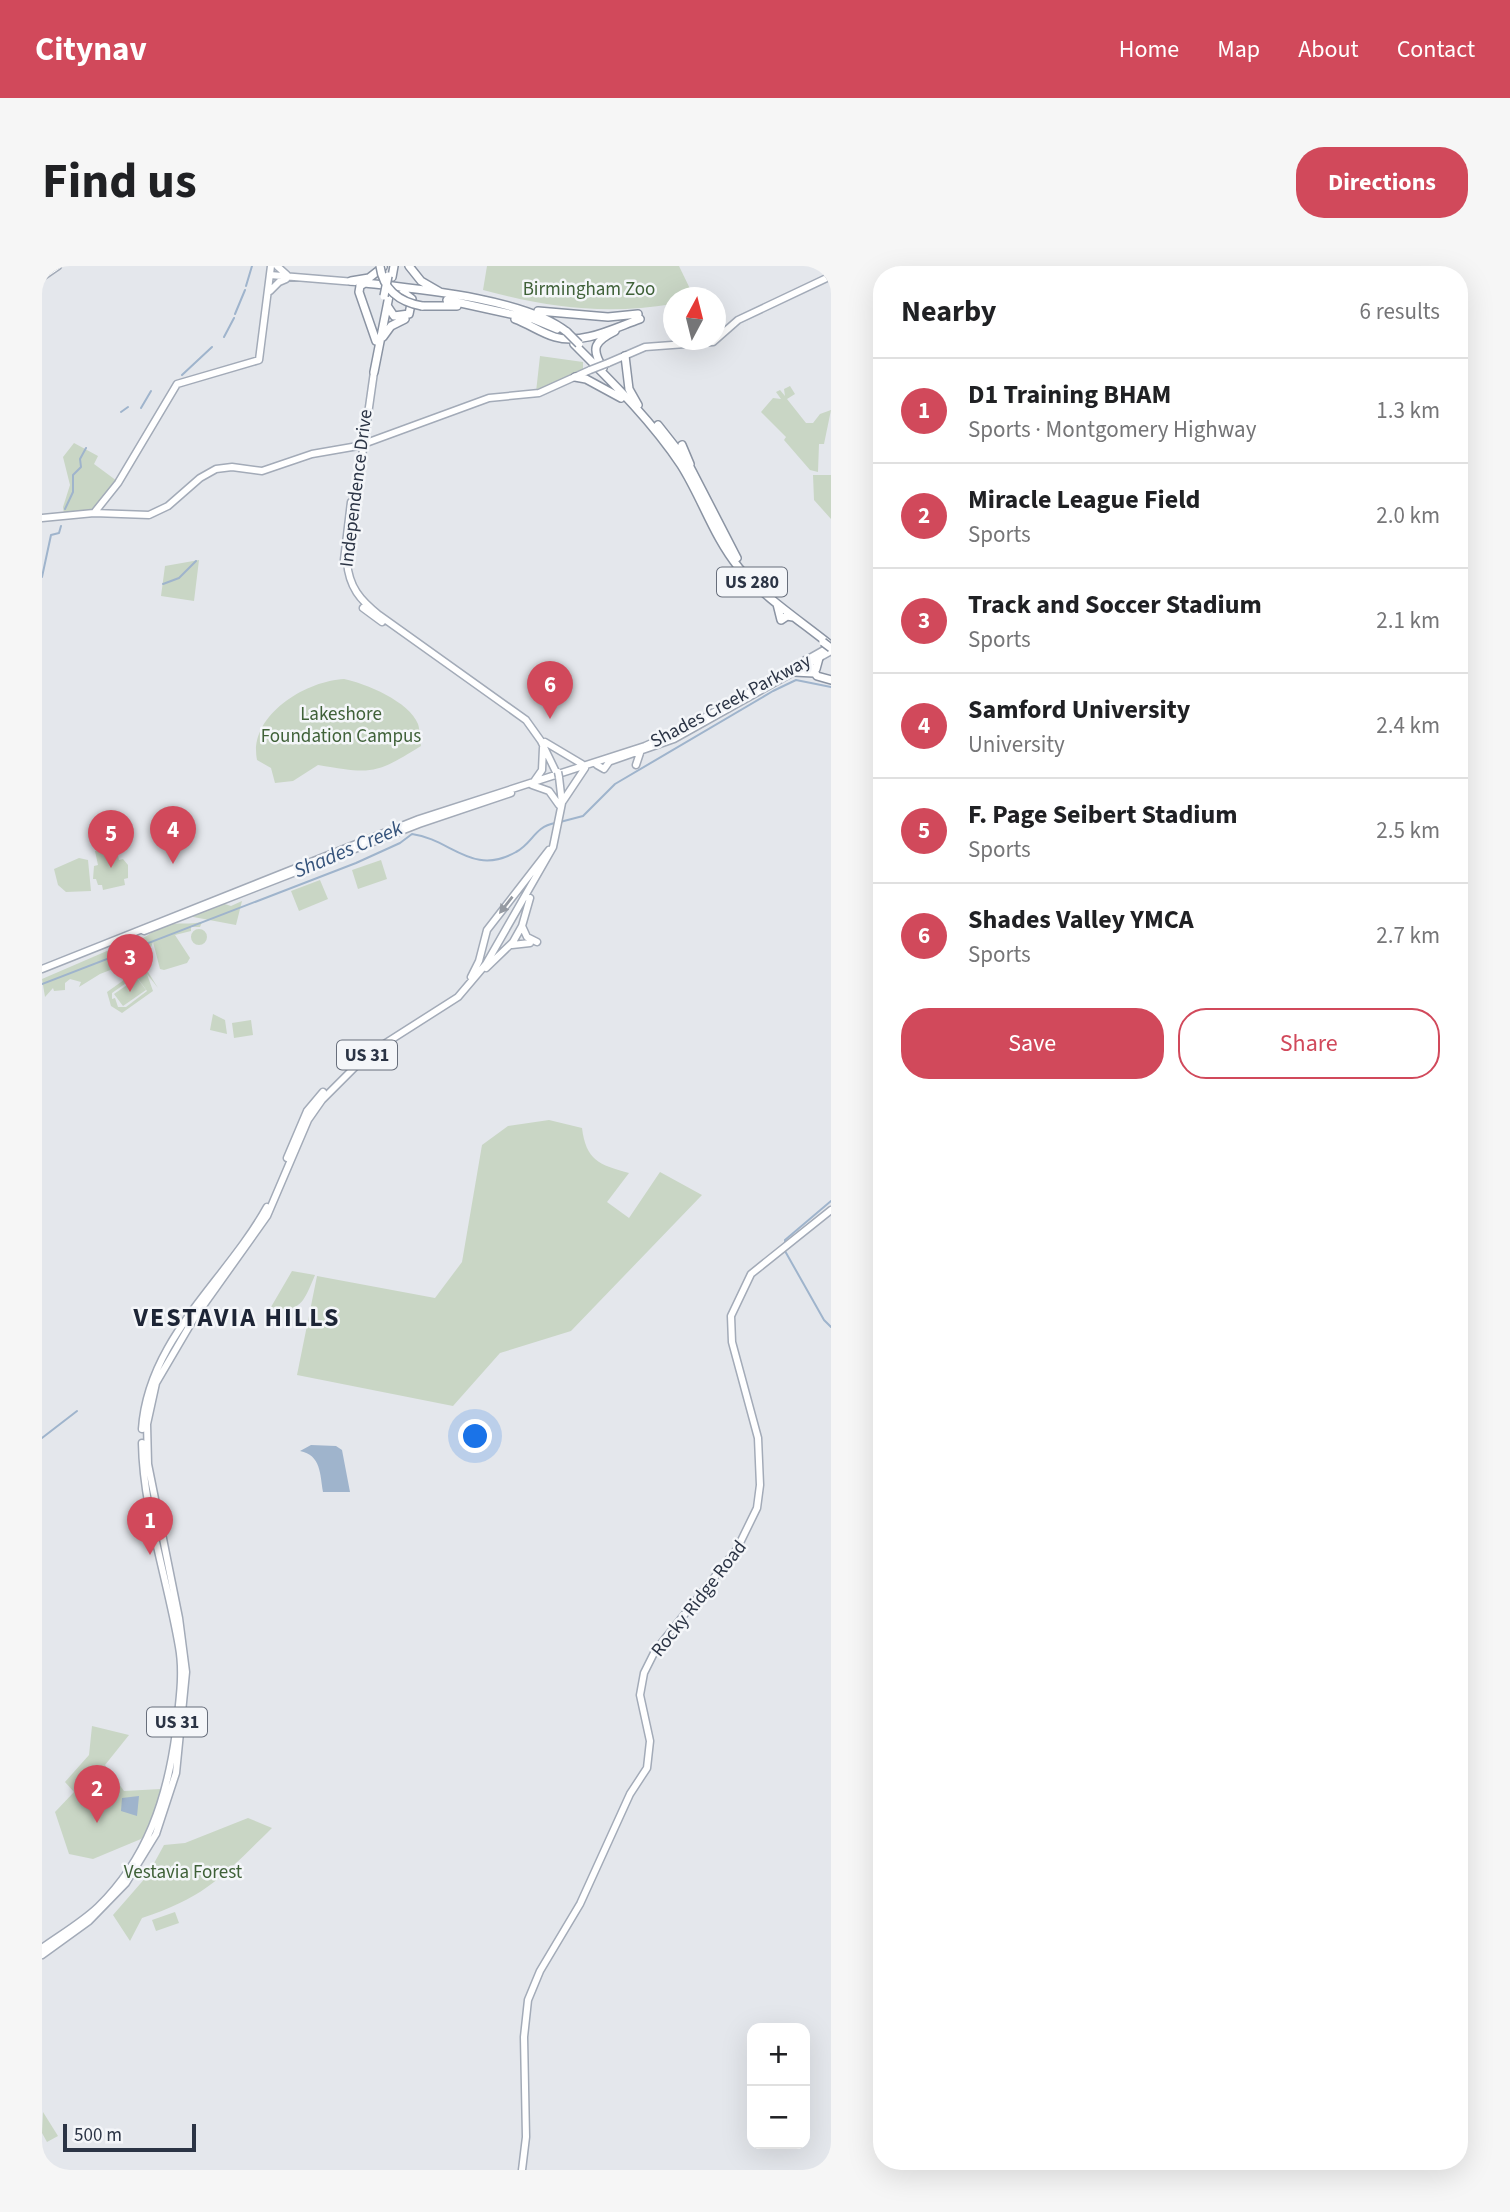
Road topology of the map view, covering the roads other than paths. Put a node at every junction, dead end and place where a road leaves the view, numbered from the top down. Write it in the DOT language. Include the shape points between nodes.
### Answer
graph roads {
  1 [pos="58,266"];
  2 [pos="271,266"];
  3 [pos="277,266"];
  4 [pos="381,266"];
  5 [pos="391,266"];
  6 [pos="409,266"];
  7 [pos="270,276"];
  8 [pos="831,276"];
  9 [pos="42,277"];
  10 [pos="287,278"];
  11 [pos="357,286"];
  12 [pos="270,291"];
  13 [pos="403,292"];
  14 [pos="415,292"];
  15 [pos="450,296"];
  16 [pos="387,297"];
  17 [pos="478,306"];
  18 [pos="505,306"];
  19 [pos="493,309"];
  20 [pos="639,317"];
  21 [pos="264,321"];
  22 [pos="564,332"];
  23 [pos="378,341"];
  24 [pos="577,344"];
  25 [pos="625,356"];
  26 [pos="605,366"];
  27 [pos="372,372"];
  28 [pos="587,374"];
  29 [pos="575,377"];
  30 [pos="638,405"];
  31 [pos="641,414"];
  32 [pos="361,443"];
  33 [pos="670,444"];
  34 [pos="682,445"];
  35 [pos="691,468"];
  36 [pos="102,504"];
  37 [pos="94,513"];
  38 [pos="105,514"];
  39 [pos="42,517"];
  40 [pos="829,644"];
  41 [pos="819,658"];
  42 [pos="811,664"];
  43 [pos="794,672"];
  44 [pos="831,678"];
  45 [pos="464,682"];
  46 [pos="474,682"];
  47 [pos="543,741"];
  48 [pos="560,752"];
  49 [pos="640,753"];
  50 [pos="550,759"];
  51 [pos="570,759"];
  52 [pos="622,759"];
  53 [pos="584,766"];
  54 [pos="542,770"];
  55 [pos="570,771"];
  56 [pos="555,776"];
  57 [pos="576,780"];
  58 [pos="532,783"];
  59 [pos="560,787"];
  60 [pos="571,787"];
  61 [pos="548,790"];
  62 [pos="560,807"];
  63 [pos="556,836"];
  64 [pos="550,848"];
  65 [pos="539,877"];
  66 [pos="522,926"];
  67 [pos="510,946"];
  68 [pos="42,971"];
  69 [pos="474,976"];
  70 [pos="292,1156"];
  71 [pos="299,1161"];
  72 [pos="831,1210"];
  73 [pos="153,1455"];
  74 [pos="148,1464"];
  75 [pos="170,1586"];
  76 [pos="180,1680"];
  77 [pos="186,1688"];
  78 [pos="178,1733"];
  79 [pos="57,1941"];
  80 [pos="42,1948"];
  81 [pos="42,1955"];
  82 [pos="522,2170"];
  1 -- 9 [label="main road"];
  2 -- 7 [label="main road"];
  3 -- 10 [label="main road"];
  4 -- 11 [label="highway"];
  4 -- 17 [label="highway, US 280, bridge" via="384,281 395,295 422,306"];
  5 -- 16 [label="highway, US 31, bridge"];
  6 -- 15 [label="highway, US 280" via="426,285"];
  7 -- 10 [label="main road"];
  7 -- 12 [label="main road"];
  7 -- 21 [label="main road"];
  8 -- 25 [label="main road" via="739,320 713,342 645,347"];
  10 -- 11 [label="main road"];
  10 -- 12 [label="main road"];
  11 -- 13 [label="highway"];
  11 -- 14 [label="highway"];
  11 -- 23 [label="highway"];
  12 -- 21 [label="main road"];
  13 -- 14 [label="highway"];
  13 -- 16 [label="highway" via="413,305 405,317 390,313"];
  14 -- 15 [label="highway"];
  14 -- 17 [label="highway"];
  14 -- 23 [label="highway" via="411,315 391,326"];
  15 -- 17 [label="highway, US 280"];
  16 -- 23 [label="highway, US 31"];
  17 -- 19 [label="highway, US 280"];
  18 -- 19 [label="highway, US 280"];
  18 -- 20 [label="highway"];
  18 -- 22 [label="highway, US 280" via="541,316"];
  19 -- 20 [label="highway" via="568,339"];
  19 -- 22 [label="highway, US 280"];
  20 -- 26 [label="highway" via="596,343 595,357"];
  21 -- 36 [label="main road" via="259,360 180,381 122,484"];
  22 -- 24 [label="highway, US 280, bridge"];
  23 -- 27 [label="highway, US 31"];
  24 -- 26 [label="highway, US 280"];
  24 -- 31 [label="highway, US 280"];
  25 -- 26 [label="main road"];
  25 -- 30 [label="highway" via="628,386"];
  26 -- 28 [label="main road, bridge"];
  26 -- 30 [label="highway, US 280"];
  27 -- 32 [label="main road, Independence Drive / US 31"];
  28 -- 29 [label="highway"];
  28 -- 31 [label="highway"];
  29 -- 32 [label="main road" via="526,397 481,401"];
  30 -- 33 [label="highway, US 280"];
  31 -- 33 [label="highway, US 280"];
  32 -- 38 [label="main road" via="262,471 216,469 158,512 139,517"];
  32 -- 46 [label="main road, Independence Drive / US 31" via="347,562 352,586 367,606"];
  33 -- 35 [label="highway, US 280"];
  33 -- 40 [label="highway, US 280" via="726,550 776,602 781,620 787,615"];
  34 -- 35 [label="highway"];
  35 -- 40 [label="highway, US 280" via="743,565"];
  36 -- 37 [label="main road"];
  36 -- 38 [label="main road"];
  37 -- 38 [label="main road"];
  37 -- 39 [label="main road"];
  40 -- 41 [label="main road, Shades Creek Parkway"];
  40 -- 42 [label="main road, Shades Creek Parkway"];
  41 -- 42 [label="highway"];
  42 -- 43 [label="highway"];
  42 -- 44 [label="highway" via="821,679"];
  42 -- 53 [label="main road, Shades Creek Parkway" via="671,735"];
  43 -- 49 [label="main road, Shades Creek Parkway"];
  45 -- 46 [label="main road"];
  46 -- 47 [label="main road, Independence Drive / US 31" via="526,720"];
  47 -- 48 [label="main road"];
  47 -- 50 [label="main road, US 31"];
  48 -- 50 [label="main road"];
  48 -- 51 [label="main road"];
  49 -- 52 [label="main road, Shades Creek Parkway"];
  49 -- 52 [label="main road" via="635,764"];
  50 -- 54 [label="main road"];
  50 -- 56 [label="main road, US 31"];
  51 -- 53 [label="main road"];
  51 -- 55 [label="main road"];
  52 -- 53 [label="main road, Shades Creek Parkway" via="609,762 604,769"];
  53 -- 55 [label="main road, Shades Creek Parkway"];
  53 -- 57 [label="main road"];
  54 -- 56 [label="main road"];
  54 -- 58 [label="main road"];
  55 -- 56 [label="main road, Shades Creek Parkway"];
  55 -- 57 [label="main road"];
  56 -- 58 [label="main road, Shades Creek Parkway"];
  56 -- 59 [label="main road, US 31"];
  56 -- 61 [label="main road"];
  57 -- 60 [label="main road"];
  58 -- 61 [label="main road"];
  58 -- 68 [label="main road, Shades Creek Parkway" via="432,814 390,835"];
  59 -- 60 [label="main road"];
  59 -- 61 [label="main road"];
  59 -- 62 [label="main road, US 31"];
  60 -- 62 [label="main road"];
  61 -- 62 [label="main road"];
  62 -- 63 [label="main road, US 31"];
  63 -- 64 [label="main road, US 31"];
  63 -- 65 [label="main road, US 31"];
  64 -- 69 [label="main road, US 31"];
  64 -- 69 [label="main road, one-way" via="487,930"];
  65 -- 66 [label="main road"];
  65 -- 69 [label="main road, US 31"];
  66 -- 67 [label="main road"];
  66 -- 67 [label="main road" via="534,943"];
  67 -- 69 [label="main road"];
  69 -- 70 [label="main road, US 31" via="458,997 386,1042 343,1077 308,1120"];
  69 -- 75 [label="main road, US 31" via="446,1002 370,1048 312,1104 263,1215 162,1356 145,1406 142,1452"];
  70 -- 71 [label="main road"];
  70 -- 74 [label="main road, US 31" via="267,1216 192,1320 156,1383 147,1424"];
  72 -- 82 [label="main road, Rocky Ridge Road" via="759,1265 743,1285 732,1315 732,1342 758,1438 757,1508 737,1549 654,1651 644,1673 640,1695 650,1741 647,1768 528,2000"];
  73 -- 74 [label="main road"];
  74 -- 75 [label="main road, US 31"];
  75 -- 76 [label="main road, US 31"];
  75 -- 77 [label="main road, US 31" via="185,1652"];
  76 -- 77 [label="main road"];
  76 -- 78 [label="main road, US 31"];
  77 -- 78 [label="main road, US 31"];
  78 -- 79 [label="main road, US 31" via="161,1808 139,1855 96,1909"];
  79 -- 80 [label="main road, US 31"];
  79 -- 81 [label="main road, US 31"];
}
